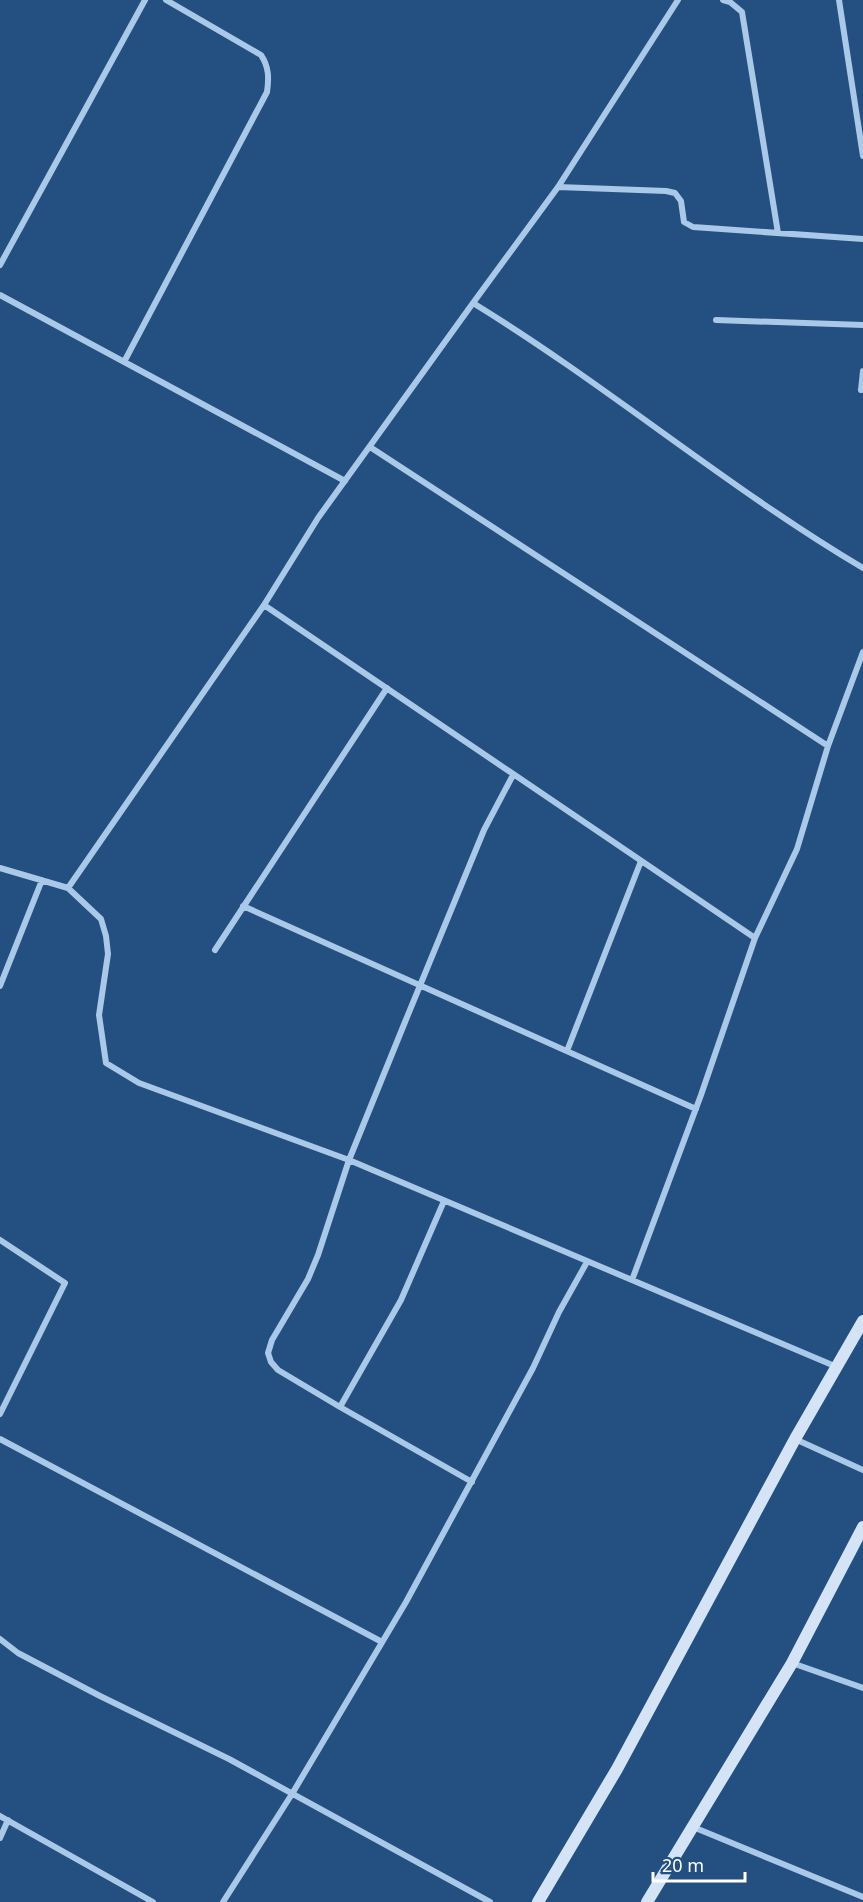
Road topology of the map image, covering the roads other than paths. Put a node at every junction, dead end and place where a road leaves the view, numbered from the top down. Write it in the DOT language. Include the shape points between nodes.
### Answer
graph roads {
  1 [pos="145,0"];
  2 [pos="166,0"];
  3 [pos="678,0"];
  4 [pos="723,0"];
  5 [pos="838,0"];
  6 [pos="863,156"];
  7 [pos="558,187"];
  8 [pos="778,233"];
  9 [pos="863,239"];
  10 [pos="0,265"];
  11 [pos="0,295"];
  12 [pos="473,303"];
  13 [pos="716,320"];
  14 [pos="863,325"];
  15 [pos="124,362"];
  16 [pos="863,372"];
  17 [pos="861,390"];
  18 [pos="370,447"];
  19 [pos="345,481"];
  20 [pos="863,568"];
  21 [pos="264,604"];
  22 [pos="863,652"];
  23 [pos="387,688"];
  24 [pos="828,746"];
  25 [pos="513,775"];
  26 [pos="641,861"];
  27 [pos="0,868"];
  28 [pos="42,880"];
  29 [pos="68,888"];
  30 [pos="243,906"];
  31 [pos="755,938"];
  32 [pos="215,950"];
  33 [pos="420,985"];
  34 [pos="0,986"];
  35 [pos="567,1051"];
  36 [pos="696,1108"];
  37 [pos="349,1160"];
  38 [pos="444,1201"];
  39 [pos="0,1240"];
  40 [pos="587,1262"];
  41 [pos="632,1280"];
  42 [pos="863,1321"];
  43 [pos="837,1368"];
  44 [pos="340,1407"];
  45 [pos="0,1414"];
  46 [pos="0,1439"];
  47 [pos="795,1439"];
  48 [pos="863,1470"];
  49 [pos="472,1482"];
  50 [pos="863,1527"];
  51 [pos="0,1639"];
  52 [pos="382,1642"];
  53 [pos="792,1663"];
  54 [pos="863,1688"];
  55 [pos="292,1794"];
  56 [pos="0,1816"];
  57 [pos="8,1820"];
  58 [pos="693,1827"];
  59 [pos="0,1838"];
  60 [pos="863,1898"];
  61 [pos="143,1900"];
  62 [pos="153,1902"];
  63 [pos="224,1902"];
  64 [pos="490,1902"];
  65 [pos="538,1902"];
  66 [pos="647,1902"];
  1 -- 10 [label="street"];
  2 -- 15 [label="street" via="261,55 269,78 267,92"];
  3 -- 7 [label="street"];
  4 -- 8 [label="street" via="742,12"];
  5 -- 6 [label="street"];
  7 -- 8 [label="street" via="666,190 681,201 684,222 693,227"];
  7 -- 12 [label="street"];
  8 -- 9 [label="street"];
  11 -- 15 [label="street"];
  12 -- 18 [label="street"];
  12 -- 20 [label="street"];
  13 -- 14 [label="street"];
  15 -- 19 [label="street"];
  16 -- 17 [label="street"];
  18 -- 19 [label="street"];
  18 -- 24 [label="street"];
  19 -- 21 [label="street"];
  21 -- 23 [label="street"];
  21 -- 29 [label="street"];
  22 -- 24 [label="street"];
  23 -- 25 [label="street"];
  23 -- 30 [label="street"];
  24 -- 31 [label="street" via="797,849"];
  25 -- 26 [label="street"];
  25 -- 33 [label="street" via="484,830"];
  26 -- 31 [label="street"];
  26 -- 35 [label="street"];
  27 -- 28 [label="street"];
  28 -- 29 [label="street"];
  28 -- 34 [label="street"];
  29 -- 37 [label="street" via="101,919 106,936 108,954 99,1015 106,1063 139,1083"];
  30 -- 32 [label="street"];
  30 -- 33 [label="street"];
  31 -- 36 [label="street"];
  33 -- 35 [label="street"];
  33 -- 37 [label="street"];
  35 -- 36 [label="street"];
  36 -- 41 [label="street"];
  37 -- 38 [label="street"];
  37 -- 44 [label="street" via="308,1279 267,1353 278,1370"];
  38 -- 40 [label="street"];
  38 -- 44 [label="street" via="401,1300"];
  39 -- 45 [label="street" via="65,1283"];
  40 -- 41 [label="street"];
  40 -- 49 [label="street"];
  41 -- 43 [label="street"];
  42 -- 43 [label="street"];
  43 -- 47 [label="street"];
  44 -- 49 [label="street"];
  46 -- 52 [label="street"];
  47 -- 48 [label="street"];
  47 -- 65 [label="street" via="617,1769"];
  49 -- 52 [label="street"];
  50 -- 53 [label="street"];
  51 -- 55 [label="street" via="18,1653"];
  52 -- 55 [label="street"];
  53 -- 54 [label="street"];
  53 -- 58 [label="street"];
  55 -- 63 [label="street"];
  55 -- 64 [label="street"];
  56 -- 57 [label="street"];
  57 -- 59 [label="street"];
  57 -- 61 [label="street"];
  58 -- 60 [label="street"];
  58 -- 66 [label="street"];
  61 -- 62 [label="street"];
}
